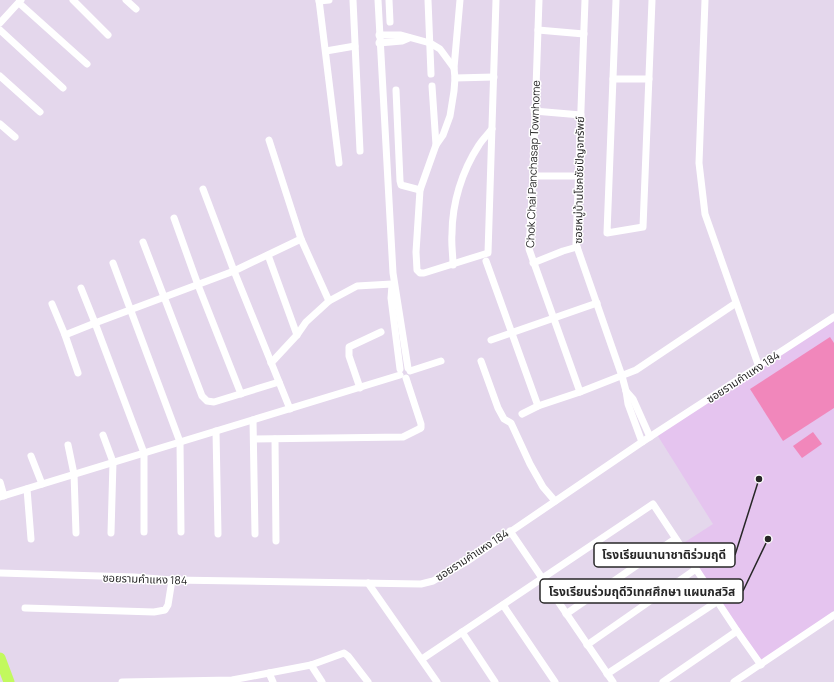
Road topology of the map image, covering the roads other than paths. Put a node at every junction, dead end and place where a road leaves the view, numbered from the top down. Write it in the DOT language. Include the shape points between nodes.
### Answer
graph roads {
  1 [pos="73,0"];
  2 [pos="126,0"];
  3 [pos="319,0"];
  4 [pos="329,0"];
  5 [pos="354,0"];
  6 [pos="378,0"];
  7 [pos="389,0"];
  8 [pos="428,0"];
  9 [pos="460,0"];
  10 [pos="496,0"];
  11 [pos="539,0"];
  12 [pos="585,0"];
  13 [pos="616,0"];
  14 [pos="652,0"];
  15 [pos="705,0"];
  16 [pos="20,2"];
  17 [pos="136,9"];
  18 [pos="390,22"];
  19 [pos="0,23"];
  20 [pos="0,30"];
  21 [pos="538,30"];
  22 [pos="584,34"];
  23 [pos="108,35"];
  24 [pos="379,39"];
  25 [pos="430,42"];
  26 [pos="356,46"];
  27 [pos="326,51"];
  28 [pos="87,64"];
  29 [pos="454,68"];
  30 [pos="431,74"];
  31 [pos="0,76"];
  32 [pos="494,77"];
  33 [pos="455,78"];
  34 [pos="613,79"];
  35 [pos="649,80"];
  36 [pos="432,86"];
  37 [pos="63,88"];
  38 [pos="396,90"];
  39 [pos="534,111"];
  40 [pos="40,112"];
  41 [pos="581,115"];
  42 [pos="0,124"];
  43 [pos="492,128"];
  44 [pos="15,137"];
  45 [pos="269,140"];
  46 [pos="436,145"];
  47 [pos="360,151"];
  48 [pos="339,163"];
  49 [pos="533,176"];
  50 [pos="578,176"];
  51 [pos="203,189"];
  52 [pos="420,190"];
  53 [pos="174,218"];
  54 [pos="301,239"];
  55 [pos="143,242"];
  56 [pos="577,247"];
  57 [pos="268,255"];
  58 [pos="486,261"];
  59 [pos="113,263"];
  60 [pos="533,263"];
  61 [pos="453,265"];
  62 [pos="234,271"];
  63 [pos="393,273"];
  64 [pos="392,284"];
  65 [pos="198,285"];
  66 [pos="81,288"];
  67 [pos="165,296"];
  68 [pos="328,301"];
  69 [pos="596,303"];
  70 [pos="52,304"];
  71 [pos="736,304"];
  72 [pos="130,309"];
  73 [pos="553,318"];
  74 [pos="834,318"];
  75 [pos="95,322"];
  76 [pos="399,328"];
  77 [pos="381,332"];
  78 [pos="512,334"];
  79 [pos="65,335"];
  80 [pos="297,335"];
  81 [pos="491,340"];
  82 [pos="441,361"];
  83 [pos="481,361"];
  84 [pos="271,363"];
  85 [pos="759,367"];
  86 [pos="405,372"];
  87 [pos="78,373"];
  88 [pos="622,376"];
  89 [pos="279,382"];
  90 [pos="360,388"];
  91 [pos="626,391"];
  92 [pos="580,392"];
  93 [pos="241,394"];
  94 [pos="538,406"];
  95 [pos="290,409"];
  96 [pos="522,414"];
  97 [pos="253,420"];
  98 [pos="216,432"];
  99 [pos="103,435"];
  100 [pos="650,437"];
  101 [pos="254,439"];
  102 [pos="275,439"];
  103 [pos="180,442"];
  104 [pos="642,442"];
  105 [pos="68,445"];
  106 [pos="144,453"];
  107 [pos="31,456"];
  108 [pos="113,462"];
  109 [pos="74,474"];
  110 [pos="0,482"];
  111 [pos="42,484"];
  112 [pos="27,489"];
  113 [pos="2,497"];
  114 [pos="555,501"];
  115 [pos="510,531"];
  116 [pos="144,532"];
  117 [pos="181,532"];
  118 [pos="76,533"];
  119 [pos="111,533"];
  120 [pos="218,534"];
  121 [pos="255,534"];
  122 [pos="31,539"];
  123 [pos="675,539"];
  124 [pos="276,542"];
  125 [pos="696,569"];
  126 [pos="0,573"];
  127 [pos="542,579"];
  128 [pos="172,580"];
  129 [pos="368,584"];
  130 [pos="718,602"];
  131 [pos="503,605"];
  132 [pos="25,608"];
  133 [pos="566,614"];
  134 [pos="834,615"];
  135 [pos="737,631"];
  136 [pos="462,632"];
  137 [pos="587,645"];
  138 [pos="422,660"];
  139 [pos="311,665"];
  140 [pos="761,665"];
  141 [pos="269,673"];
  142 [pos="607,674"];
  143 [pos="233,681"];
  144 [pos="122,682"];
  145 [pos="155,682"];
  146 [pos="194,682"];
  147 [pos="274,682"];
  148 [pos="322,682"];
  149 [pos="368,682"];
  150 [pos="437,682"];
  151 [pos="495,682"];
  152 [pos="554,682"];
  153 [pos="613,682"];
  154 [pos="663,682"];
  155 [pos="734,682"];
  1 -- 23 [label="street"];
  2 -- 17 [label="street"];
  3 -- 4 [label="street"];
  3 -- 27 [label="street"];
  5 -- 26 [label="street"];
  6 -- 24 [label="street"];
  7 -- 18 [label="street"];
  8 -- 25 [label="street"];
  9 -- 29 [label="street"];
  10 -- 32 [label="street"];
  11 -- 21 [label="street, Chok Chai Panchasap Townhome"];
  12 -- 22 [label="street, ซอยหมู่บ้านโชคชัยปัญจทรัพย์"];
  13 -- 34 [label="street"];
  14 -- 35 [label="street"];
  15 -- 71 [label="street" via="699,163 705,214"];
  16 -- 19 [label="street"];
  16 -- 28 [label="street"];
  20 -- 37 [label="street"];
  21 -- 22 [label="street"];
  21 -- 39 [label="street, Chok Chai Panchasap Townhome"];
  22 -- 41 [label="street, ซอยหมู่บ้านโชคชัยปัญจทรัพย์"];
  24 -- 25 [label="street" via="402,35"];
  24 -- 63 [label="street"];
  25 -- 29 [label="street" via="440,49"];
  25 -- 30 [label="street"];
  26 -- 27 [label="street"];
  26 -- 47 [label="street"];
  27 -- 48 [label="street"];
  29 -- 33 [label="street"];
  31 -- 40 [label="street"];
  32 -- 33 [label="street"];
  32 -- 43 [label="street"];
  33 -- 46 [label="street" via="450,116"];
  34 -- 35 [label="street"];
  34 -- 35 [label="street" via="607,233 643,227"];
  36 -- 46 [label="street"];
  38 -- 52 [label="street" via="400,181 405,187"];
  39 -- 41 [label="street"];
  39 -- 49 [label="street, Chok Chai Panchasap Townhome"];
  41 -- 50 [label="street, ซอยหมู่บ้านโชคชัยปัญจทรัพย์"];
  42 -- 44 [label="street"];
  43 -- 61 [label="street" via="479,145 460,185 452,233"];
  43 -- 61 [label="street" via="488,253"];
  45 -- 54 [label="street"];
  46 -- 52 [label="street"];
  49 -- 50 [label="street"];
  49 -- 60 [label="street, Chok Chai Panchasap Townhome" via="529,249"];
  50 -- 56 [label="street, ซอยหมู่บ้านโชคชัยปัญจทรัพย์"];
  51 -- 62 [label="street"];
  52 -- 61 [label="street" via="417,270 424,273"];
  53 -- 65 [label="street"];
  54 -- 57 [label="street"];
  54 -- 68 [label="street"];
  55 -- 67 [label="street"];
  56 -- 60 [label="street"];
  56 -- 69 [label="street, ซอยหมู่บ้านโชคชัยปัญจทรัพย์"];
  57 -- 62 [label="street"];
  57 -- 80 [label="street"];
  58 -- 78 [label="street"];
  59 -- 72 [label="street"];
  60 -- 73 [label="street, Chok Chai Panchasap Townhome"];
  62 -- 65 [label="street"];
  62 -- 84 [label="street"];
  63 -- 64 [label="street"];
  63 -- 76 [label="street"];
  64 -- 68 [label="street" via="357,286"];
  64 -- 76 [label="street" via="391,298"];
  65 -- 67 [label="street"];
  65 -- 93 [label="street"];
  66 -- 75 [label="street"];
  67 -- 72 [label="street"];
  67 -- 93 [label="street" via="202,396 207,401 214,402"];
  68 -- 80 [label="street" via="306,322"];
  69 -- 73 [label="street"];
  69 -- 88 [label="street, ซอยหมู่บ้านโชคชัยปัญจทรัพย์"];
  70 -- 79 [label="street"];
  71 -- 85 [label="street"];
  71 -- 88 [label="street" via="636,370"];
  72 -- 75 [label="street"];
  72 -- 103 [label="street"];
  73 -- 78 [label="street"];
  73 -- 92 [label="street, Chok Chai Panchasap Townhome"];
  74 -- 85 [label="street, ซอยรามคำแหง 184"];
  75 -- 79 [label="street"];
  75 -- 106 [label="street"];
  76 -- 86 [label="street"];
  77 -- 90 [label="street" via="349,347 349,356"];
  78 -- 81 [label="street"];
  78 -- 94 [label="street"];
  79 -- 87 [label="street"];
  80 -- 84 [label="street"];
  82 -- 86 [label="street"];
  83 -- 114 [label="street" via="498,408 504,419 511,423 533,470"];
  84 -- 89 [label="street"];
  85 -- 100 [label="street, ซอยรามคำแหง 184"];
  86 -- 90 [label="street"];
  86 -- 102 [label="street" via="421,428 403,437"];
  88 -- 91 [label="street, ซอยหมู่บ้านโชคชัยปัญจทรัพย์"];
  88 -- 92 [label="street"];
  89 -- 93 [label="street"];
  89 -- 95 [label="street"];
  90 -- 95 [label="street"];
  91 -- 100 [label="street, ซอยหมู่บ้านโชคชัยปัญจทรัพย์" via="633,399"];
  91 -- 104 [label="street, ซอยหมู่บ้านโชคชัยปัญจทรัพย์" via="626,398"];
  92 -- 94 [label="street"];
  94 -- 96 [label="street"];
  95 -- 97 [label="street"];
  97 -- 98 [label="street"];
  97 -- 101 [label="street"];
  98 -- 103 [label="street"];
  98 -- 120 [label="street"];
  99 -- 108 [label="street"];
  100 -- 104 [label="street, ซอยรามคำแหง 184"];
  101 -- 102 [label="street"];
  101 -- 121 [label="street"];
  102 -- 124 [label="street"];
  103 -- 106 [label="street"];
  103 -- 117 [label="street"];
  104 -- 114 [label="street, ซอยรามคำแหง 184"];
  105 -- 109 [label="street"];
  106 -- 108 [label="street"];
  106 -- 116 [label="street"];
  107 -- 111 [label="street"];
  108 -- 109 [label="street"];
  108 -- 119 [label="street"];
  109 -- 111 [label="street"];
  109 -- 118 [label="street"];
  110 -- 113 [label="street"];
  111 -- 112 [label="street"];
  112 -- 113 [label="street"];
  112 -- 122 [label="street"];
  114 -- 115 [label="street, ซอยรามคำแหง 184"];
  115 -- 127 [label="street"];
  115 -- 129 [label="street, ซอยรามคำแหง 184" via="466,562 433,581 420,584"];
  123 -- 125 [label="street"];
  123 -- 127 [label="street" via="653,504"];
  123 -- 133 [label="street"];
  125 -- 130 [label="street"];
  125 -- 137 [label="street"];
  126 -- 128 [label="street, ซอยรามคำแหง 184"];
  127 -- 131 [label="street"];
  127 -- 133 [label="street"];
  128 -- 129 [label="street, ซอยรามคำแหง 184"];
  128 -- 132 [label="street" via="168,605 164,610 154,612"];
  129 -- 138 [label="street"];
  130 -- 135 [label="street"];
  130 -- 142 [label="street"];
  131 -- 136 [label="street"];
  131 -- 152 [label="street"];
  133 -- 137 [label="street"];
  134 -- 140 [label="street"];
  135 -- 140 [label="street"];
  135 -- 154 [label="street"];
  136 -- 138 [label="street"];
  136 -- 151 [label="street"];
  137 -- 142 [label="street"];
  138 -- 150 [label="street"];
  139 -- 141 [label="street"];
  139 -- 148 [label="street"];
  139 -- 149 [label="street" via="344,653"];
  140 -- 155 [label="street"];
  141 -- 143 [label="street"];
  141 -- 147 [label="street"];
  142 -- 153 [label="street"];
  143 -- 146 [label="street"];
  144 -- 145 [label="street"];
  145 -- 146 [label="street"];
}
